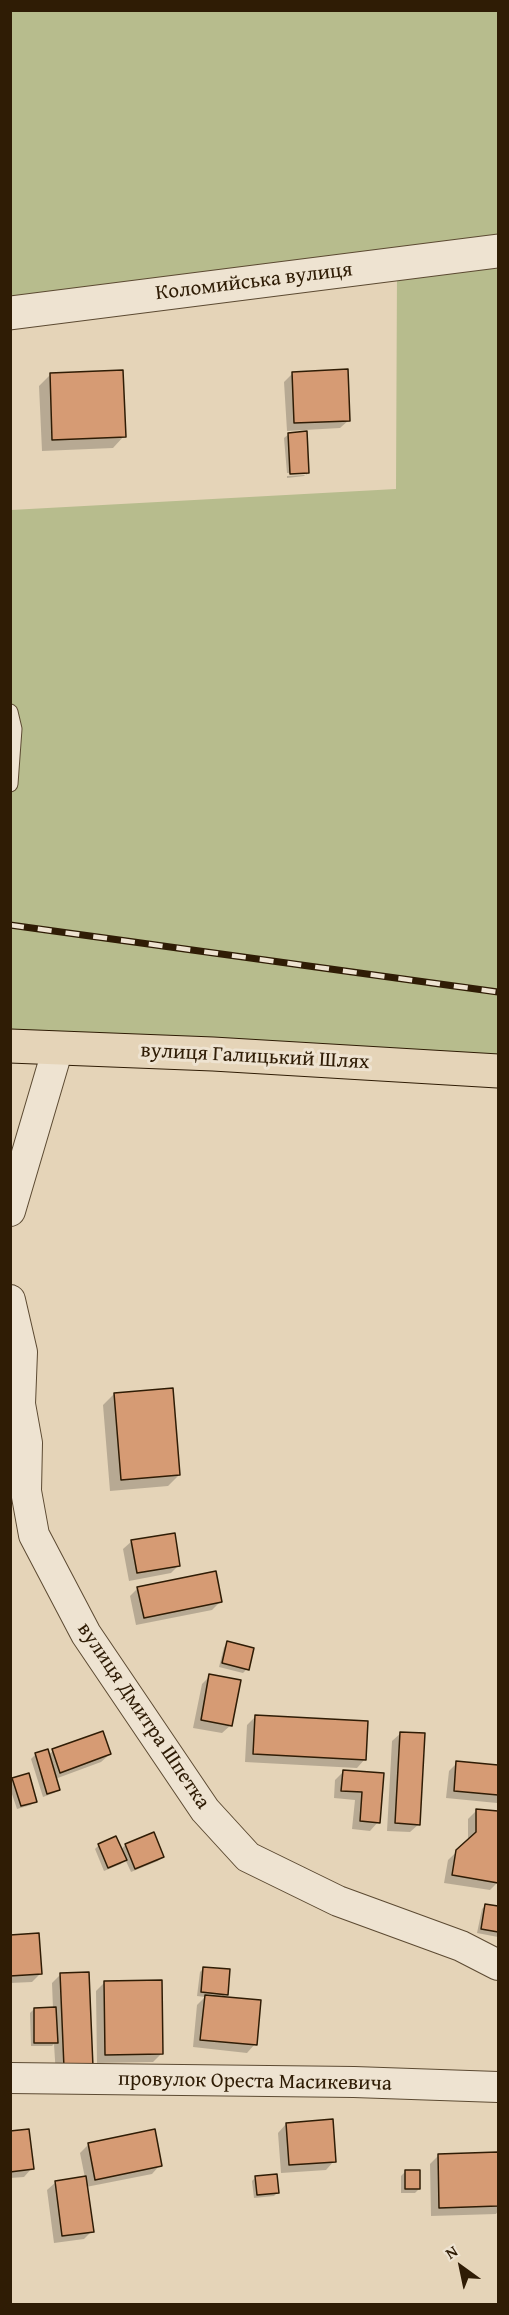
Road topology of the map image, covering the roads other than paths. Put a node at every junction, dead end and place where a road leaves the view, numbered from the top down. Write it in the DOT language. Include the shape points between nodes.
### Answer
graph roads {
  1 [pos="498,251"];
  2 [pos="10,313"];
  3 [pos="10,712"];
  4 [pos="10,784"];
  5 [pos="10,1046"];
  6 [pos="58,1048"];
  7 [pos="498,1071"];
  8 [pos="10,1211"];
  9 [pos="10,1299"];
  10 [pos="498,1965"];
  11 [pos="10,2078"];
  12 [pos="498,2087"];
  1 -- 2 [label="street, Коломийська вулиця"];
  3 -- 4 [label="lane" via="14,729"];
  5 -- 6 [label="highway, вулиця Галицький Шлях"];
  6 -- 7 [label="highway, вулиця Галицький Шлях"];
  6 -- 8 [label="street"];
  9 -- 10 [label="street, вулиця Дмитра Шпетка" via="22,1352 26,1491 34,1535 86,1634 206,1810 248,1857 338,1901 461,1946"];
  11 -- 12 [label="street, провулок Ореста Масикевича"];
}
